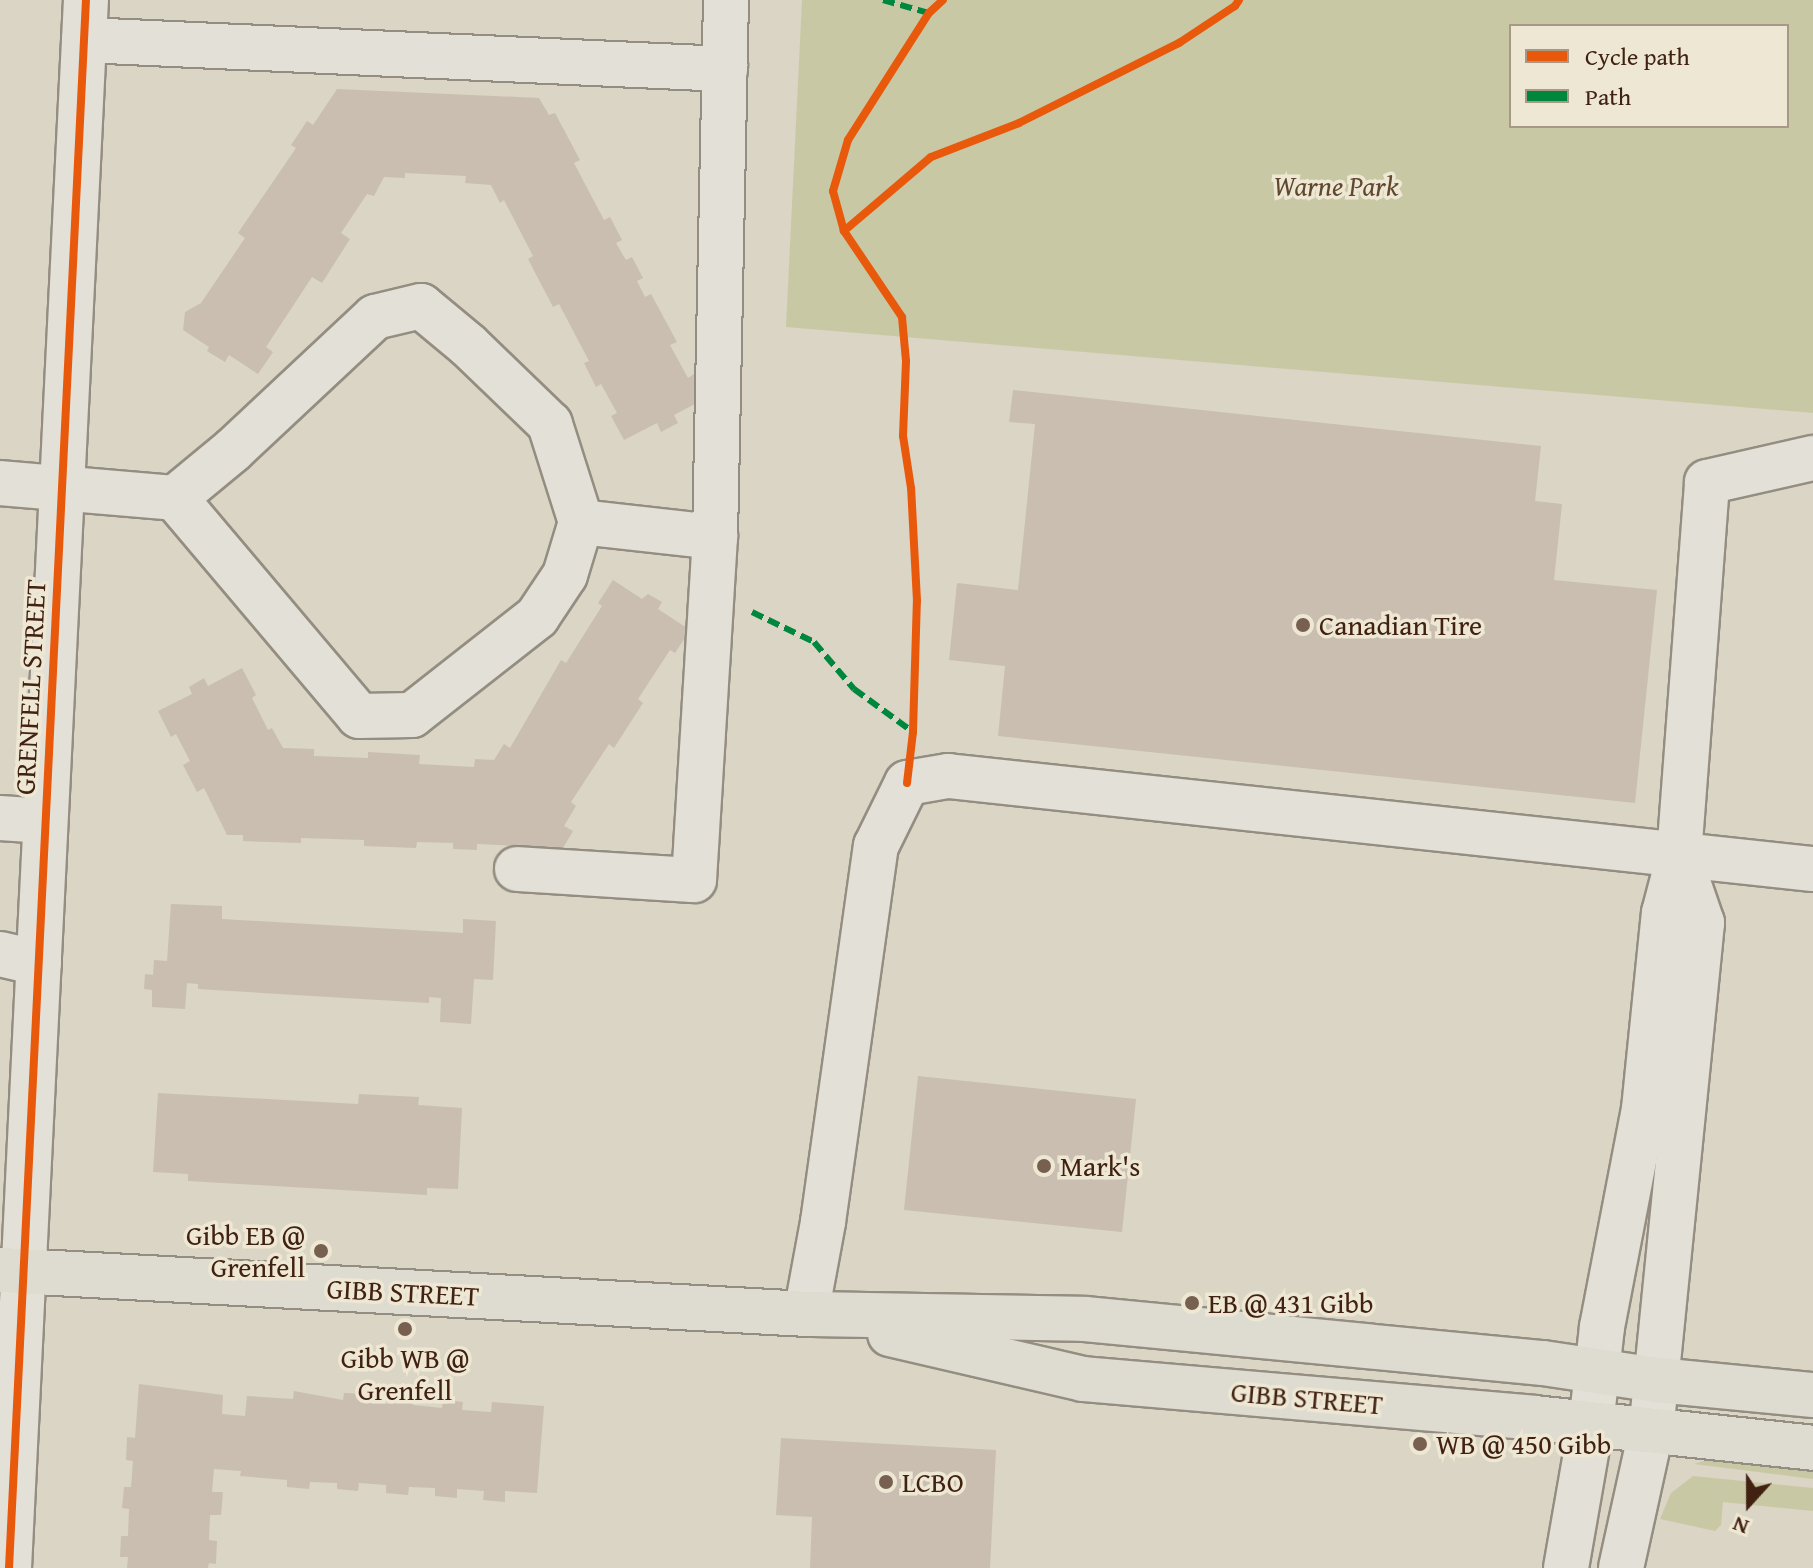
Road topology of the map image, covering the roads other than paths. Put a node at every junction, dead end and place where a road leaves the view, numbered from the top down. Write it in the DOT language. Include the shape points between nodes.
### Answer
graph roads {
  1 [pos="726,0"];
  2 [pos="85,20"];
  3 [pos="725,69"];
  4 [pos="1813,458"];
  5 [pos="0,483"];
  6 [pos="61,486"];
  7 [pos="175,498"];
  8 [pos="581,522"];
  9 [pos="715,537"];
  10 [pos="0,818"];
  11 [pos="45,821"];
  12 [pos="1679,856"];
  13 [pos="517,869"];
  14 [pos="1813,869"];
  15 [pos="19,958"];
  16 [pos="12,1271"];
  17 [pos="806,1314"];
  18 [pos="1596,1371"];
  19 [pos="1657,1380"];
  20 [pos="1813,1395"];
  21 [pos="1591,1425"];
  22 [pos="1651,1432"];
  23 [pos="1813,1448"];
  24 [pos="9,1568"];
  25 [pos="1566,1568"];
  26 [pos="1621,1568"];
  1 -- 3 [label="street"];
  2 -- 3 [label="street"];
  2 -- 6 [label="street, GRENFELL STREET"];
  3 -- 9 [label="street"];
  4 -- 12 [label="street" via="1707,482"];
  5 -- 6 [label="street"];
  6 -- 7 [label="street"];
  6 -- 11 [label="street, GRENFELL STREET"];
  7 -- 8 [label="street" via="375,317 421,306 550,424"];
  7 -- 8 [label="street" via="359,716 412,715 537,617 565,575"];
  8 -- 9 [label="street"];
  9 -- 13 [label="street" via="694,880"];
  10 -- 11 [label="street"];
  11 -- 15 [label="street, GRENFELL STREET"];
  12 -- 14 [label="street"];
  12 -- 17 [label="street" via="948,776 907,783 876,846"];
  12 -- 18 [label="street" via="1664,913 1644,1109"];
  12 -- 19 [label="street" via="1702,923"];
  15 -- 16 [label="street, GRENFELL STREET"];
  16 -- 17 [label="main road, GIBB STREET"];
  16 -- 24 [label="street, GRENFELL STREET"];
  17 -- 18 [label="main road, GIBB STREET" via="1085,1319"];
  17 -- 21 [label="main road, GIBB STREET" via="1083,1379"];
  18 -- 19 [label="main road, GIBB STREET"];
  18 -- 21 [label="street"];
  19 -- 20 [label="main road, GIBB STREET"];
  19 -- 22 [label="street"];
  21 -- 22 [label="main road, GIBB STREET"];
  21 -- 25 [label="street"];
  22 -- 23 [label="main road, GIBB STREET"];
  22 -- 26 [label="street"];
}
